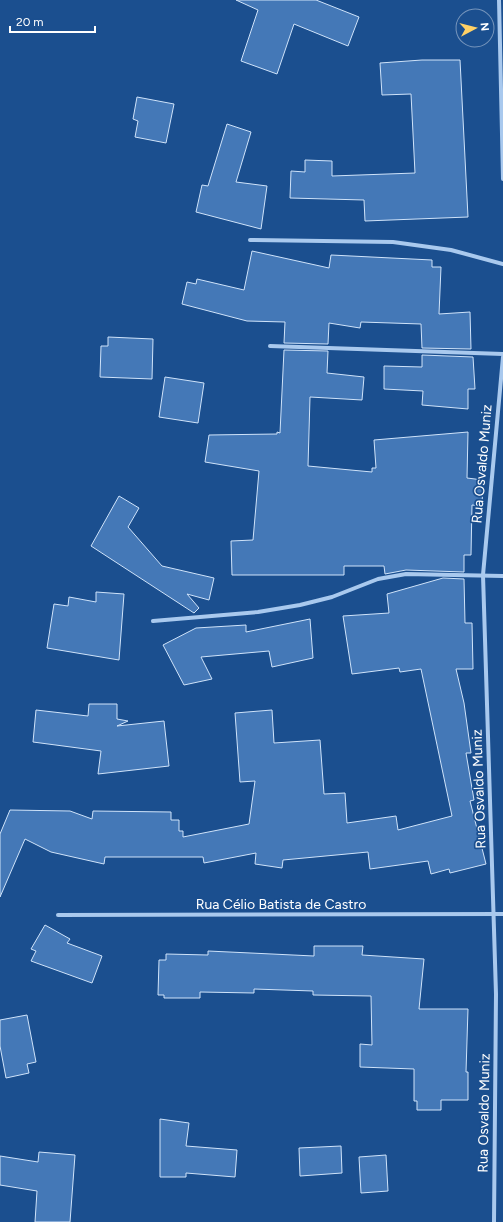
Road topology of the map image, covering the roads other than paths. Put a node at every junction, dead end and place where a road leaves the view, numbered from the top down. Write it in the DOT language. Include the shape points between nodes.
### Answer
graph roads {
  1 [pos="498,0"];
  2 [pos="503,179"];
  3 [pos="250,240"];
  4 [pos="503,264"];
  5 [pos="270,346"];
  6 [pos="503,355"];
  7 [pos="483,575"];
  8 [pos="503,576"];
  9 [pos="153,621"];
  10 [pos="494,914"];
  11 [pos="503,914"];
  12 [pos="58,915"];
  13 [pos="494,1222"];
  1 -- 2 [label="street"];
  3 -- 4 [label="street" via="394,242 451,250"];
  5 -- 6 [label="street"];
  6 -- 7 [label="street, Rua Osvaldo Muniz"];
  7 -- 8 [label="street"];
  7 -- 9 [label="street" via="406,574 378,579 332,597 300,605 258,612"];
  7 -- 10 [label="street, Rua Osvaldo Muniz"];
  10 -- 11 [label="street, Rua Célio Batista de Castro"];
  10 -- 12 [label="street, Rua Célio Batista de Castro"];
  10 -- 13 [label="street, Rua Osvaldo Muniz"];
}
